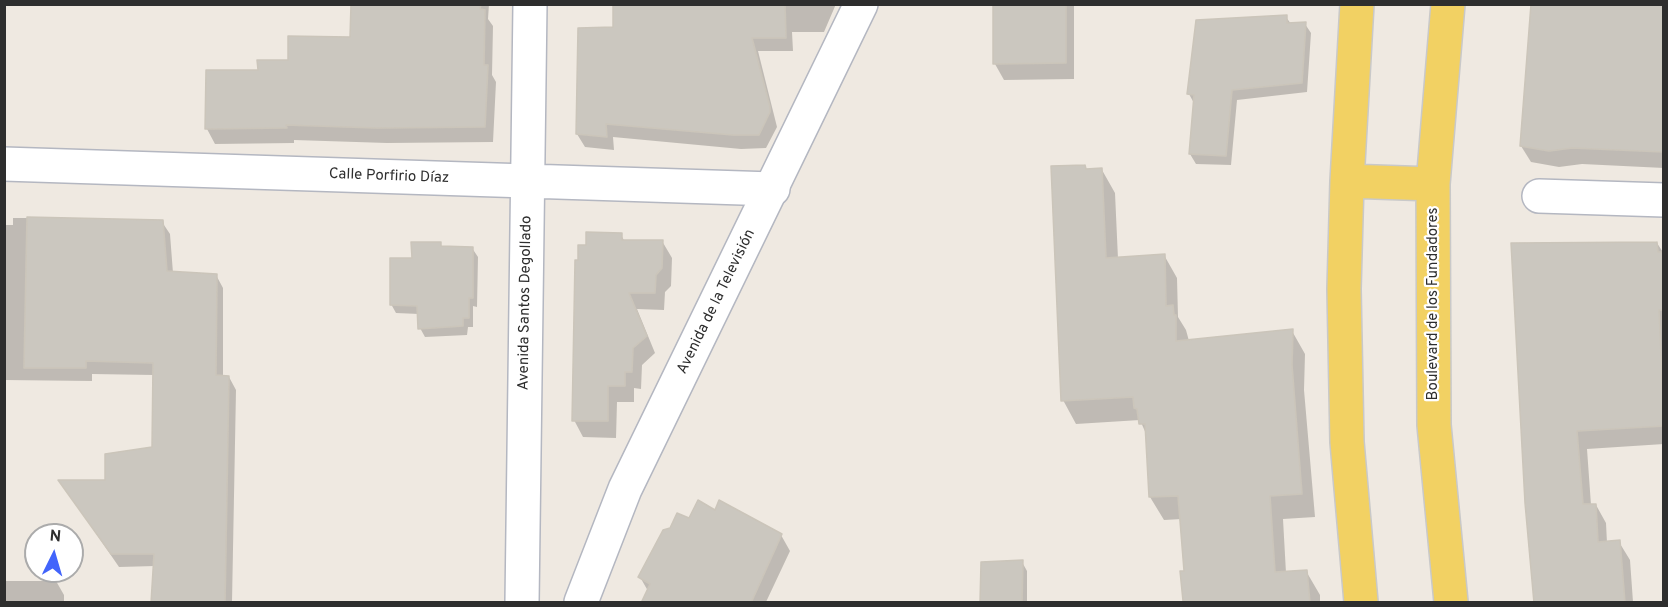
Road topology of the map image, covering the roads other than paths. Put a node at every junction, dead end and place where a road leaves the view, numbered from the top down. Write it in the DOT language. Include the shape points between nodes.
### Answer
graph roads {
  1 [pos="530,4"];
  2 [pos="861,4"];
  3 [pos="1357,4"];
  4 [pos="1448,4"];
  5 [pos="4,164"];
  6 [pos="1347,181"];
  7 [pos="527,182"];
  8 [pos="1433,184"];
  9 [pos="773,189"];
  10 [pos="1539,196"];
  11 [pos="1664,200"];
  12 [pos="522,603"];
  13 [pos="581,603"];
  14 [pos="1361,603"];
  15 [pos="1450,603"];
  1 -- 7 [label="street, Avenida Santos Degollado"];
  2 -- 9 [label="street, Avenida de la Televisión"];
  3 -- 6 [label="main road"];
  4 -- 8 [label="main road, Boulevard de los Fundadores"];
  5 -- 7 [label="street, Calle Porfirio Díaz"];
  6 -- 8 [label="main road"];
  6 -- 14 [label="main road" via="1347,442"];
  7 -- 9 [label="street, Calle Porfirio Díaz"];
  7 -- 12 [label="street, Avenida Santos Degollado"];
  8 -- 15 [label="main road, Boulevard de los Fundadores" via="1434,425"];
  9 -- 13 [label="street, Avenida de la Televisión" via="625,489"];
  10 -- 11 [label="street"];
}
